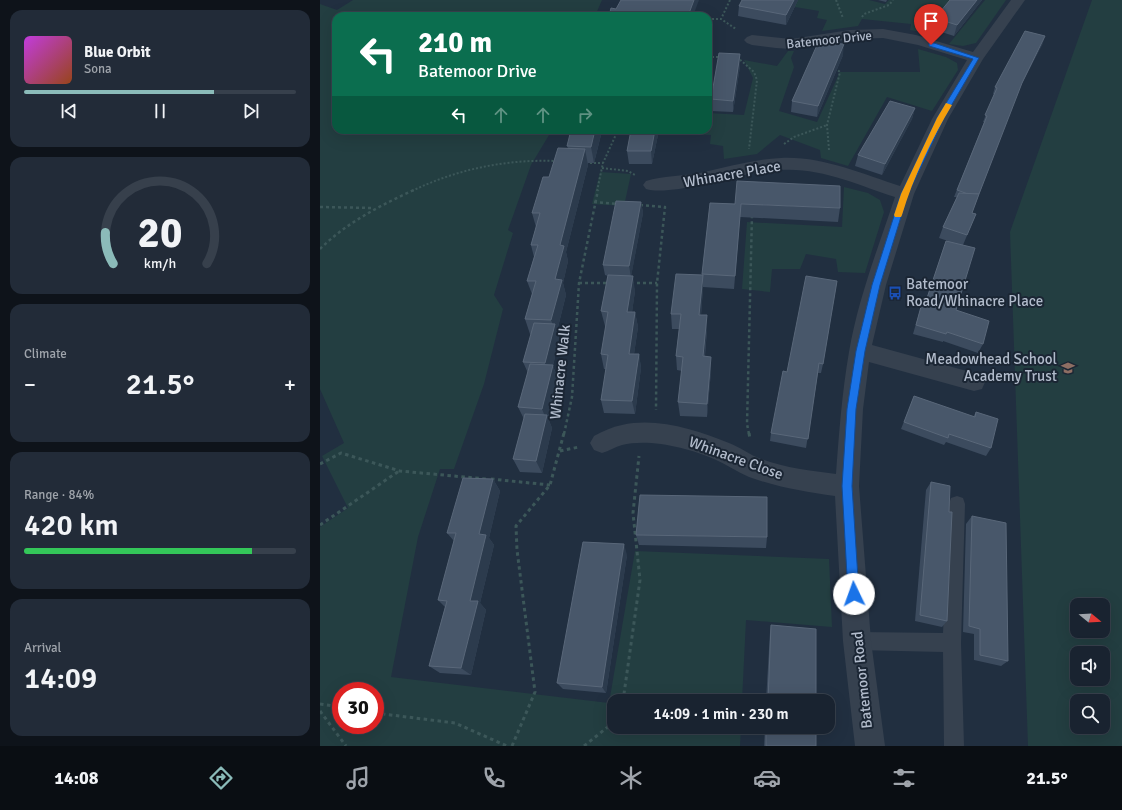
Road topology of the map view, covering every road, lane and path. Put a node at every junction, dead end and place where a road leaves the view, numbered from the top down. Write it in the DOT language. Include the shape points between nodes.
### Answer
graph roads {
  1 [pos="730,0"];
  2 [pos="1018,0"];
  3 [pos="712,19"];
  4 [pos="721,19"];
  5 [pos="752,40"];
  6 [pos="712,57"];
  7 [pos="723,57"];
  8 [pos="731,57"];
  9 [pos="976,58"];
  10 [pos="835,68"];
  11 [pos="616,134"];
  12 [pos="564,162"];
  13 [pos="588,162"];
  14 [pos="603,163"];
  15 [pos="753,167"];
  16 [pos="831,171"];
  17 [pos="652,185"];
  18 [pos="905,194"];
  19 [pos="320,207"];
  20 [pos="375,208"];
  21 [pos="752,214"];
  22 [pos="320,249"];
  23 [pos="579,283"];
  24 [pos="610,283"];
  25 [pos="626,283"];
  26 [pos="657,283"];
  27 [pos="860,351"];
  28 [pos="974,382"];
  29 [pos="602,443"];
  30 [pos="320,464"];
  31 [pos="754,467"];
  32 [pos="400,471"];
  33 [pos="550,485"];
  34 [pos="847,486"];
  35 [pos="957,504"];
  36 [pos="320,525"];
  37 [pos="857,641"];
  38 [pos="952,643"];
  39 [pos="320,704"];
  40 [pos="332,706"];
  41 [pos="320,711"];
  42 [pos="384,714"];
  43 [pos="607,728"];
  44 [pos="346,746"];
  45 [pos="506,746"];
  46 [pos="512,746"];
  47 [pos="584,746"];
  48 [pos="870,746"];
  49 [pos="954,746"];
  1 -- 4 [label="path"];
  2 -- 9 [label="street, Batemoor Road"];
  3 -- 4 [label="path"];
  4 -- 5 [label="path"];
  5 -- 9 [label="street, Batemoor Drive" via="790,44 871,33 916,40"];
  6 -- 7 [label="path"];
  8 -- 15 [label="path" via="739,57 754,72 757,80 748,157"];
  9 -- 18 [label="street, Batemoor Road" via="940,118"];
  10 -- 16 [label="path" via="840,72 827,125"];
  11 -- 14 [label="path, Whinacre Walk"];
  12 -- 20 [label="path" via="532,160 488,165 432,181"];
  13 -- 14 [label="path"];
  14 -- 23 [label="path, Whinacre Walk"];
  15 -- 16 [label="street, Whinacre Place" via="808,165"];
  15 -- 17 [label="street, Whinacre Place" via="707,178"];
  16 -- 18 [label="street, Whinacre Place"];
  18 -- 27 [label="street, Batemoor Road" via="876,285"];
  19 -- 20 [label="path"];
  20 -- 22 [label="path"];
  21 -- 31 [label="path" via="747,424"];
  23 -- 24 [label="path"];
  23 -- 33 [label="path, Whinacre Walk" via="572,397"];
  25 -- 26 [label="path"];
  27 -- 28 [label="street"];
  27 -- 34 [label="street, Batemoor Road" via="852,409"];
  29 -- 31 [label="street, Whinacre Close" via="622,435 649,432 698,442"];
  30 -- 32 [label="path" via="340,453"];
  31 -- 34 [label="street, Whinacre Close" via="810,483"];
  32 -- 33 [label="path"];
  32 -- 36 [label="path"];
  33 -- 46 [label="path, Whinacre Walk" via="516,526 516,550 535,692"];
  34 -- 37 [label="street, Batemoor Road"];
  35 -- 38 [label="lane"];
  37 -- 38 [label="lane"];
  37 -- 48 [label="street, Batemoor Road"];
  38 -- 49 [label="lane"];
  39 -- 40 [label="path"];
  41 -- 44 [label="path"];
  42 -- 45 [label="path" via="455,723"];
  43 -- 47 [label="path"];
}
